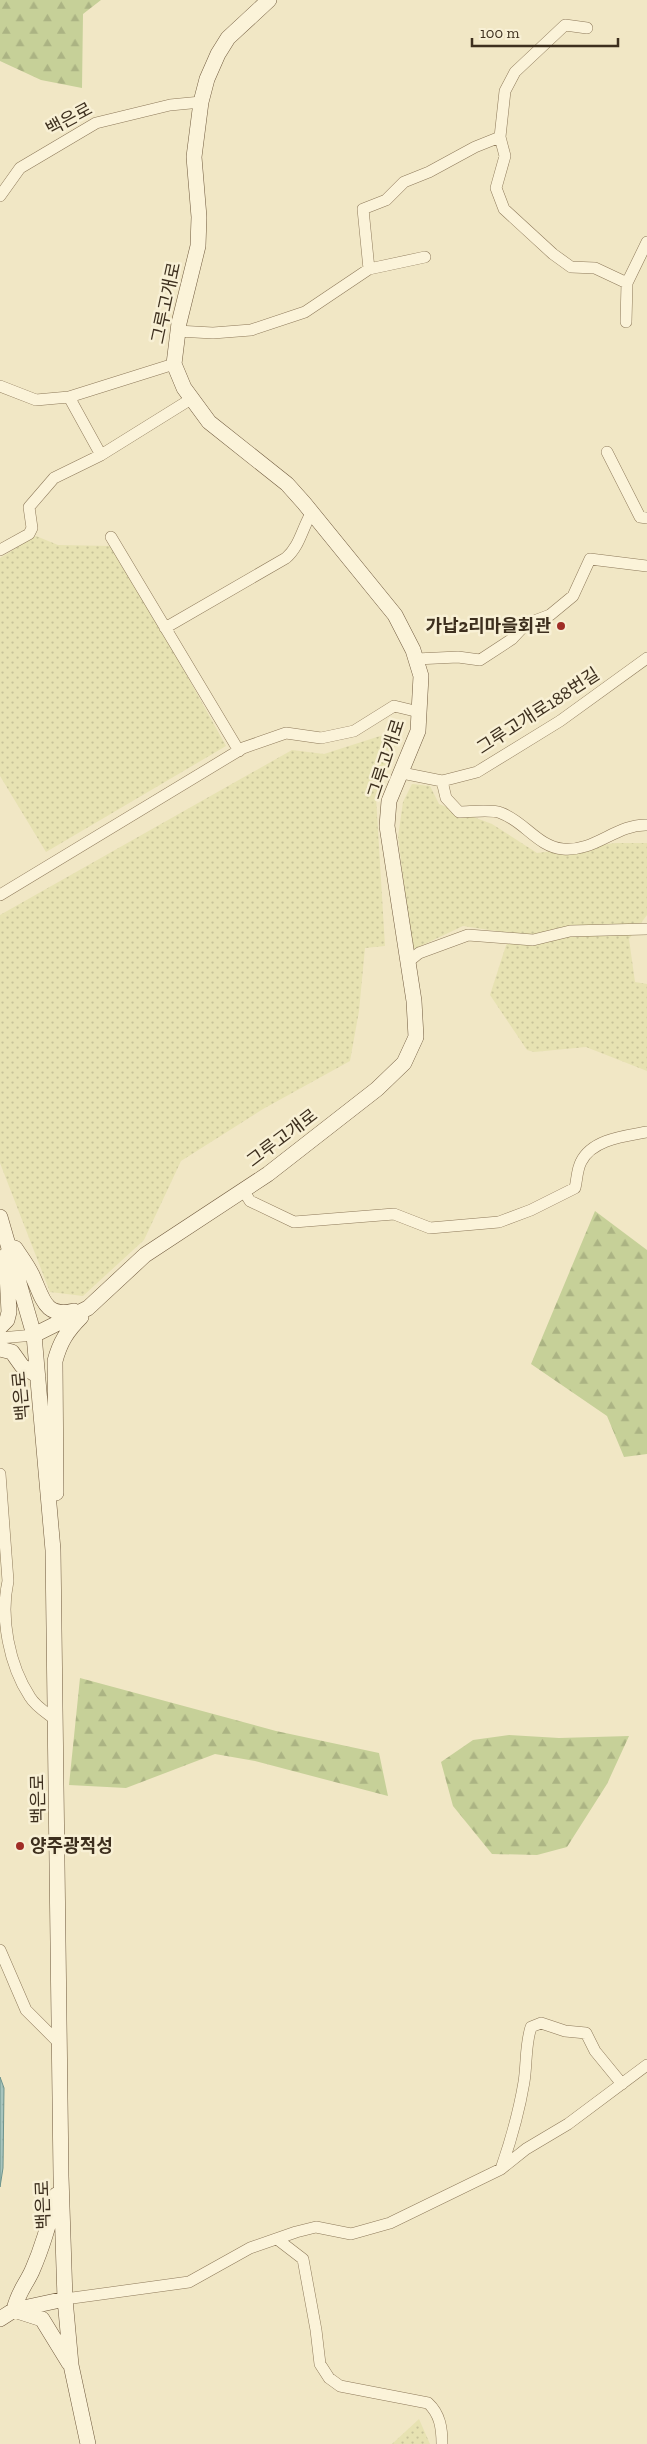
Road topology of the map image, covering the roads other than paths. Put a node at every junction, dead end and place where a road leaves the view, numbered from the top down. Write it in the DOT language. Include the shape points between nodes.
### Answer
graph roads {
  1 [pos="269,0"];
  2 [pos="587,28"];
  3 [pos="201,102"];
  4 [pos="500,137"];
  5 [pos="0,196"];
  6 [pos="647,242"];
  7 [pos="425,258"];
  8 [pos="369,269"];
  9 [pos="627,283"];
  10 [pos="626,322"];
  11 [pos="177,331"];
  12 [pos="174,364"];
  13 [pos="0,386"];
  14 [pos="69,397"];
  15 [pos="191,399"];
  16 [pos="608,452"];
  17 [pos="102,455"];
  18 [pos="312,512"];
  19 [pos="647,518"];
  20 [pos="110,538"];
  21 [pos="0,550"];
  22 [pos="647,566"];
  23 [pos="165,628"];
  24 [pos="647,658"];
  25 [pos="416,659"];
  26 [pos="419,712"];
  27 [pos="239,751"];
  28 [pos="402,773"];
  29 [pos="442,781"];
  30 [pos="647,825"];
  31 [pos="0,895"];
  32 [pos="647,929"];
  33 [pos="408,962"];
  34 [pos="647,1132"];
  35 [pos="243,1190"];
  36 [pos="3,1224"];
  37 [pos="88,1308"];
  38 [pos="0,1327"];
  39 [pos="34,1334"];
  40 [pos="0,1338"];
  41 [pos="0,1349"];
  42 [pos="38,1376"];
  43 [pos="0,1474"];
  44 [pos="53,1550"];
  45 [pos="56,1720"];
  46 [pos="0,1950"];
  47 [pos="59,2043"];
  48 [pos="647,2065"];
  49 [pos="622,2084"];
  50 [pos="501,2169"];
  51 [pos="61,2176"];
  52 [pos="277,2238"];
  53 [pos="65,2299"];
  54 [pos="14,2310"];
  55 [pos="0,2319"];
  56 [pos="70,2365"];
  57 [pos="88,2444"];
  58 [pos="442,2444"];
  1 -- 3 [label="main road, 그루고개로" via="228,38 207,79"];
  2 -- 4 [label="street" via="565,25 515,72 505,91"];
  3 -- 5 [label="street, 백은로" via="170,104 96,123 20,168"];
  3 -- 11 [label="main road, 그루고개로" via="194,157 198,246"];
  4 -- 8 [label="street" via="404,182 386,200 363,209"];
  4 -- 9 [label="street" via="505,156 496,188 504,209 571,267 595,268"];
  6 -- 9 [label="street"];
  7 -- 8 [label="street"];
  8 -- 11 [label="street" via="305,312 251,330"];
  9 -- 10 [label="street"];
  11 -- 12 [label="main road, 그루고개로"];
  12 -- 14 [label="street"];
  12 -- 15 [label="main road, 그루고개로"];
  13 -- 14 [label="street" via="36,400"];
  14 -- 17 [label="street"];
  15 -- 17 [label="street"];
  15 -- 18 [label="main road, 그루고개로" via="209,422 287,484"];
  16 -- 19 [label="street" via="640,517"];
  17 -- 21 [label="street" via="54,478 28,507 32,528 29,534"];
  18 -- 23 [label="street" via="303,526 296,550 286,558"];
  18 -- 25 [label="main road, 그루고개로" via="395,615"];
  20 -- 23 [label="street"];
  22 -- 25 [label="street" via="590,559 573,596 550,615 526,624 512,639 480,660 458,657"];
  23 -- 27 [label="street"];
  24 -- 29 [label="street, 그루고개로188번길" via="514,750 477,772"];
  25 -- 26 [label="main road, 그루고개로" via="422,676"];
  26 -- 27 [label="street" via="394,706 354,731 320,738 286,733"];
  26 -- 28 [label="main road, 그루고개로" via="418,731"];
  27 -- 31 [label="street"];
  28 -- 29 [label="street, 그루고개로188번길"];
  28 -- 33 [label="main road, 그루고개로" via="389,801 387,826"];
  29 -- 30 [label="street" via="446,798 459,812 500,812 543,843 564,850 594,844 629,826"];
  32 -- 33 [label="street" via="570,931 533,940 468,935 419,953"];
  33 -- 35 [label="main road, 그루고개로" via="416,1037 404,1063 378,1089"];
  34 -- 35 [label="street" via="613,1139 594,1148 581,1161 575,1188 523,1213 477,1226 430,1228 394,1214 294,1222 250,1201"];
  35 -- 37 [label="main road, 그루고개로" via="145,1254"];
  36 -- 37 [label="main road" via="44,1302 53,1312 61,1314"];
  36 -- 38 [label="main road" via="8,1312 7,1320"];
  36 -- 39 [label="main road, 백은로"];
  37 -- 39 [label="main road, 그루고개로"];
  37 -- 44 [label="main road" via="67,1331 59,1344 55,1361 58,1468"];
  39 -- 40 [label="street"];
  39 -- 42 [label="main road, 백은로"];
  41 -- 42 [label="main road" via="12,1352 22,1366"];
  42 -- 44 [label="main road, 백은로"];
  43 -- 45 [label="street" via="8,1581 6,1634 19,1676 30,1698"];
  44 -- 45 [label="main road, 백은로"];
  45 -- 47 [label="main road, 백은로"];
  46 -- 47 [label="street" via="26,2010"];
  47 -- 51 [label="main road, 백은로"];
  48 -- 49 [label="street"];
  49 -- 50 [label="street"];
  49 -- 50 [label="street" via="594,2051 586,2033 565,2031 541,2023 531,2027 526,2042 525,2080 514,2133"];
  50 -- 52 [label="street" via="390,2222 352,2234 316,2227"];
  51 -- 53 [label="main road, 백은로"];
  51 -- 54 [label="main road" via="45,2240 18,2294"];
  52 -- 53 [label="street" via="250,2248 189,2282"];
  52 -- 58 [label="street" via="303,2259 320,2364 330,2378 340,2386 428,2404 437,2411"];
  53 -- 54 [label="main road"];
  53 -- 56 [label="main road, 백은로"];
  54 -- 55 [label="main road"];
  54 -- 56 [label="main road" via="42,2319"];
  56 -- 57 [label="main road, 백은로"];
}
